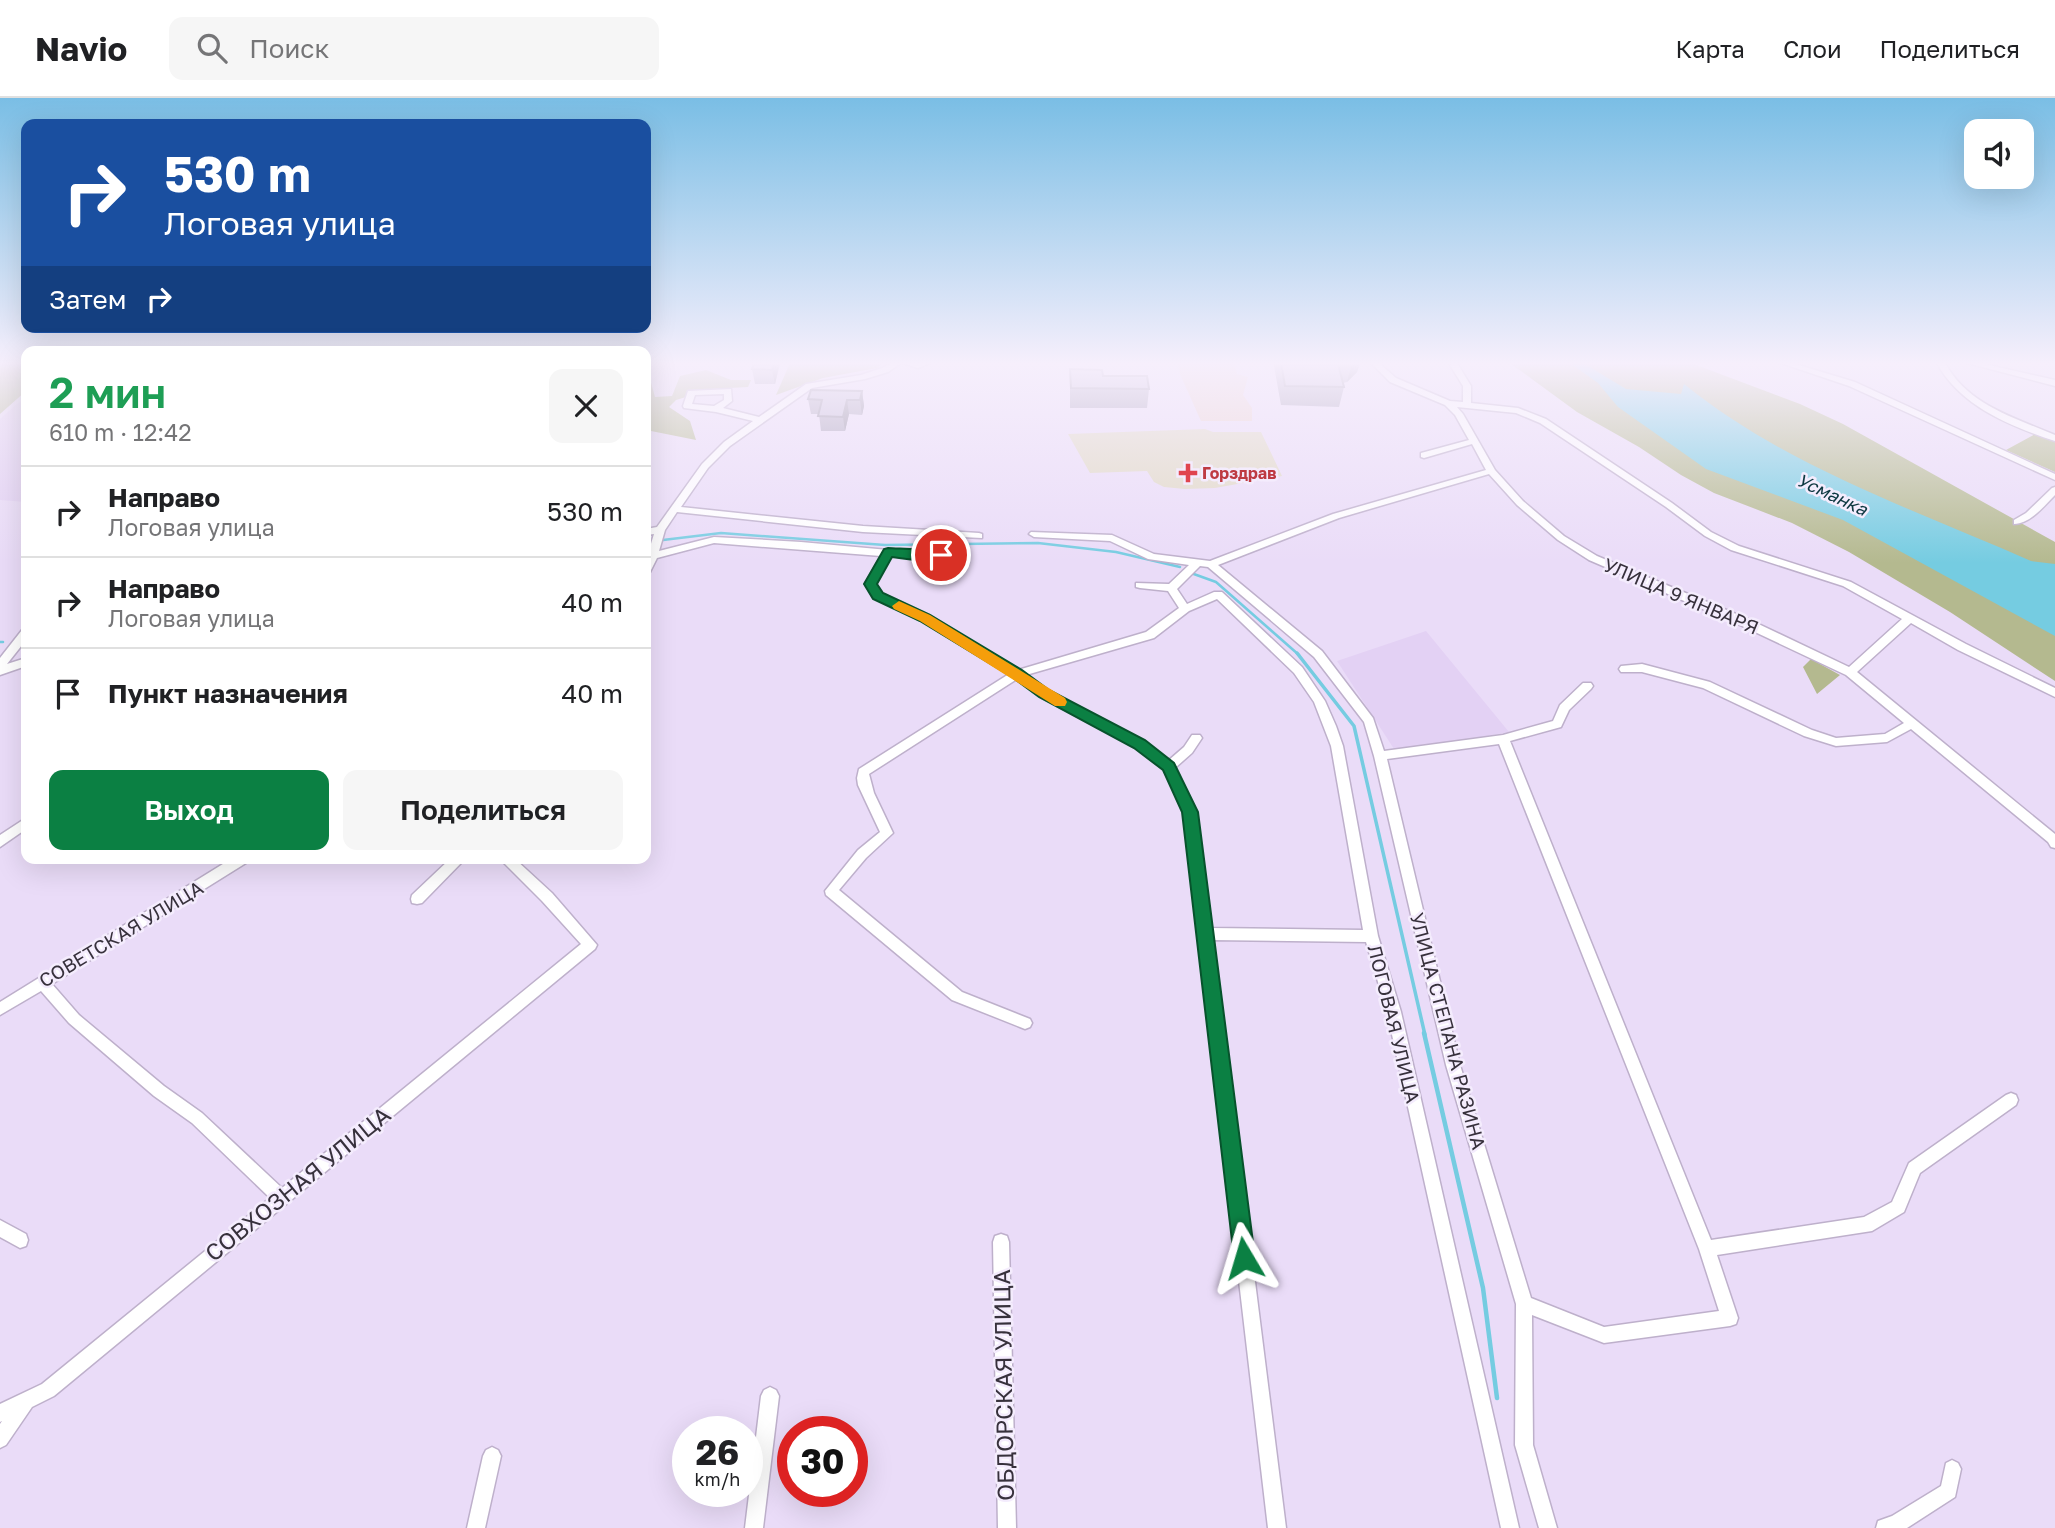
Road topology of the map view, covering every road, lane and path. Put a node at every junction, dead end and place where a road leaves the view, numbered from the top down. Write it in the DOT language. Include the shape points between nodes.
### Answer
graph roads {
  1 [pos="745,430"];
  2 [pos="1468,430"];
  3 [pos="1556,430"];
  4 [pos="1952,430"];
  5 [pos="2037,430"];
  6 [pos="2055,438"];
  7 [pos="1474,441"];
  8 [pos="1424,455"];
  9 [pos="1491,471"];
  10 [pos="2055,477"];
  11 [pos="2055,489"];
  12 [pos="675,509"];
  13 [pos="2017,522"];
  14 [pos="660,530"];
  15 [pos="651,531"];
  16 [pos="1034,534"];
  17 [pos="979,536"];
  18 [pos="888,552"];
  19 [pos="961,554"];
  20 [pos="653,556"];
  21 [pos="651,560"];
  22 [pos="1205,563"];
  23 [pos="1179,578"];
  24 [pos="1140,584"];
  25 [pos="1171,588"];
  26 [pos="1185,609"];
  27 [pos="1910,618"];
  28 [pos="21,640"];
  29 [pos="21,664"];
  30 [pos="1625,668"];
  31 [pos="0,670"];
  32 [pos="21,672"];
  33 [pos="1850,672"];
  34 [pos="1017,674"];
  35 [pos="1587,686"];
  36 [pos="2055,693"];
  37 [pos="1912,723"];
  38 [pos="1196,738"];
  39 [pos="1503,739"];
  40 [pos="1380,756"];
  41 [pos="1169,767"];
  42 [pos="21,827"];
  43 [pos="0,842"];
  44 [pos="2055,844"];
  45 [pos="234,864"];
  46 [pos="454,864"];
  47 [pos="511,864"];
  48 [pos="417,899"];
  49 [pos="1205,934"];
  50 [pos="1371,936"];
  51 [pos="42,982"];
  52 [pos="0,1009"];
  53 [pos="1025,1023"];
  54 [pos="2011,1100"];
  55 [pos="281,1198"];
  56 [pos="0,1228"];
  57 [pos="20,1240"];
  58 [pos="1001,1242"];
  59 [pos="1707,1249"];
  60 [pos="1524,1304"];
  61 [pos="770,1396"];
  62 [pos="25,1401"];
  63 [pos="0,1413"];
  64 [pos="0,1439"];
  65 [pos="492,1456"];
  66 [pos="1952,1469"];
  67 [pos="476,1528"];
  68 [pos="754,1528"];
  69 [pos="1007,1528"];
  70 [pos="1278,1528"];
  71 [pos="1510,1528"];
  72 [pos="1548,1528"];
  73 [pos="1885,1528"];
  1 -- 12 [label="street" via="705,466"];
  2 -- 7 [label="street, УЛИЦА 9 ЯНВАРЯ"];
  3 -- 27 [label="street" via="1708,534 1735,548 1847,584"];
  4 -- 10 [label="street"];
  5 -- 6 [label="street"];
  7 -- 8 [label="street"];
  7 -- 9 [label="street, УЛИЦА 9 ЯНВАРЯ"];
  9 -- 22 [label="street" via="1336,516"];
  9 -- 33 [label="street, УЛИЦА 9 ЯНВАРЯ" via="1561,538 1593,558"];
  11 -- 13 [label="street"];
  12 -- 14 [label="street"];
  12 -- 17 [label="street"];
  14 -- 15 [label="street"];
  14 -- 20 [label="street"];
  16 -- 22 [label="street" via="1112,538 1152,556"];
  18 -- 19 [label="street"];
  18 -- 20 [label="street" via="714,540"];
  18 -- 34 [label="street" via="870,584 878,596 925,618"];
  20 -- 21 [label="street"];
  22 -- 23 [label="street"];
  22 -- 40 [label="street, УЛИЦА СТЕПАНА РАЗИНА" via="1318,654 1369,721"];
  23 -- 25 [label="street"];
  24 -- 25 [label="street"];
  25 -- 26 [label="street"];
  26 -- 34 [label="street, ЛОГОВАЯ УЛИЦА" via="1150,635"];
  26 -- 50 [label="street, ЛОГОВАЯ УЛИЦА" via="1218,594 1298,670 1319,701 1337,746"];
  27 -- 33 [label="street"];
  27 -- 36 [label="street"];
  28 -- 31 [label="street"];
  29 -- 31 [label="street"];
  30 -- 37 [label="street" via="1706,685 1836,742 1887,738"];
  31 -- 32 [label="street"];
  33 -- 37 [label="street, УЛИЦА 9 ЯНВАРЯ"];
  34 -- 41 [label="street" via="1044,694 1139,744"];
  34 -- 53 [label="street, ЛОГОВАЯ УЛИЦА" via="863,772 864,788 887,833 862,853 831,891 957,996"];
  35 -- 39 [label="street" via="1564,708 1557,724"];
  37 -- 44 [label="street, УЛИЦА 9 ЯНВАРЯ"];
  38 -- 41 [label="street"];
  39 -- 40 [label="street"];
  39 -- 59 [label="street"];
  40 -- 60 [label="street, УЛИЦА СТЕПАНА РАЗИНА" via="1453,1065"];
  41 -- 49 [label="street" via="1190,812"];
  42 -- 43 [label="street"];
  45 -- 51 [label="street, СОВЕТСКАЯ УЛИЦА"];
  46 -- 48 [label="street"];
  47 -- 55 [label="street, СОВХОЗНАЯ УЛИЦА" via="590,945"];
  49 -- 50 [label="street"];
  49 -- 70 [label="street"];
  50 -- 71 [label="street, ЛОГОВАЯ УЛИЦА" via="1394,1012"];
  51 -- 52 [label="street, СОВЕТСКАЯ УЛИЦА"];
  51 -- 55 [label="street" via="74,1019 197,1118"];
  54 -- 59 [label="street" via="1914,1168 1898,1207 1866,1225"];
  55 -- 62 [label="street, СОВХОЗНАЯ УЛИЦА" via="48,1390"];
  56 -- 57 [label="street"];
  58 -- 69 [label="street, ОБДОРСКАЯ УЛИЦА"];
  59 -- 60 [label="street" via="1730,1318 1604,1335"];
  60 -- 72 [label="street, УЛИЦА СТЕПАНА РАЗИНА" via="1524,1445"];
  61 -- 68 [label="street"];
  62 -- 63 [label="street, СОВХОЗНАЯ УЛИЦА"];
  62 -- 64 [label="street"];
  65 -- 67 [label="street"];
  66 -- 73 [label="street" via="1949,1491"];
}
